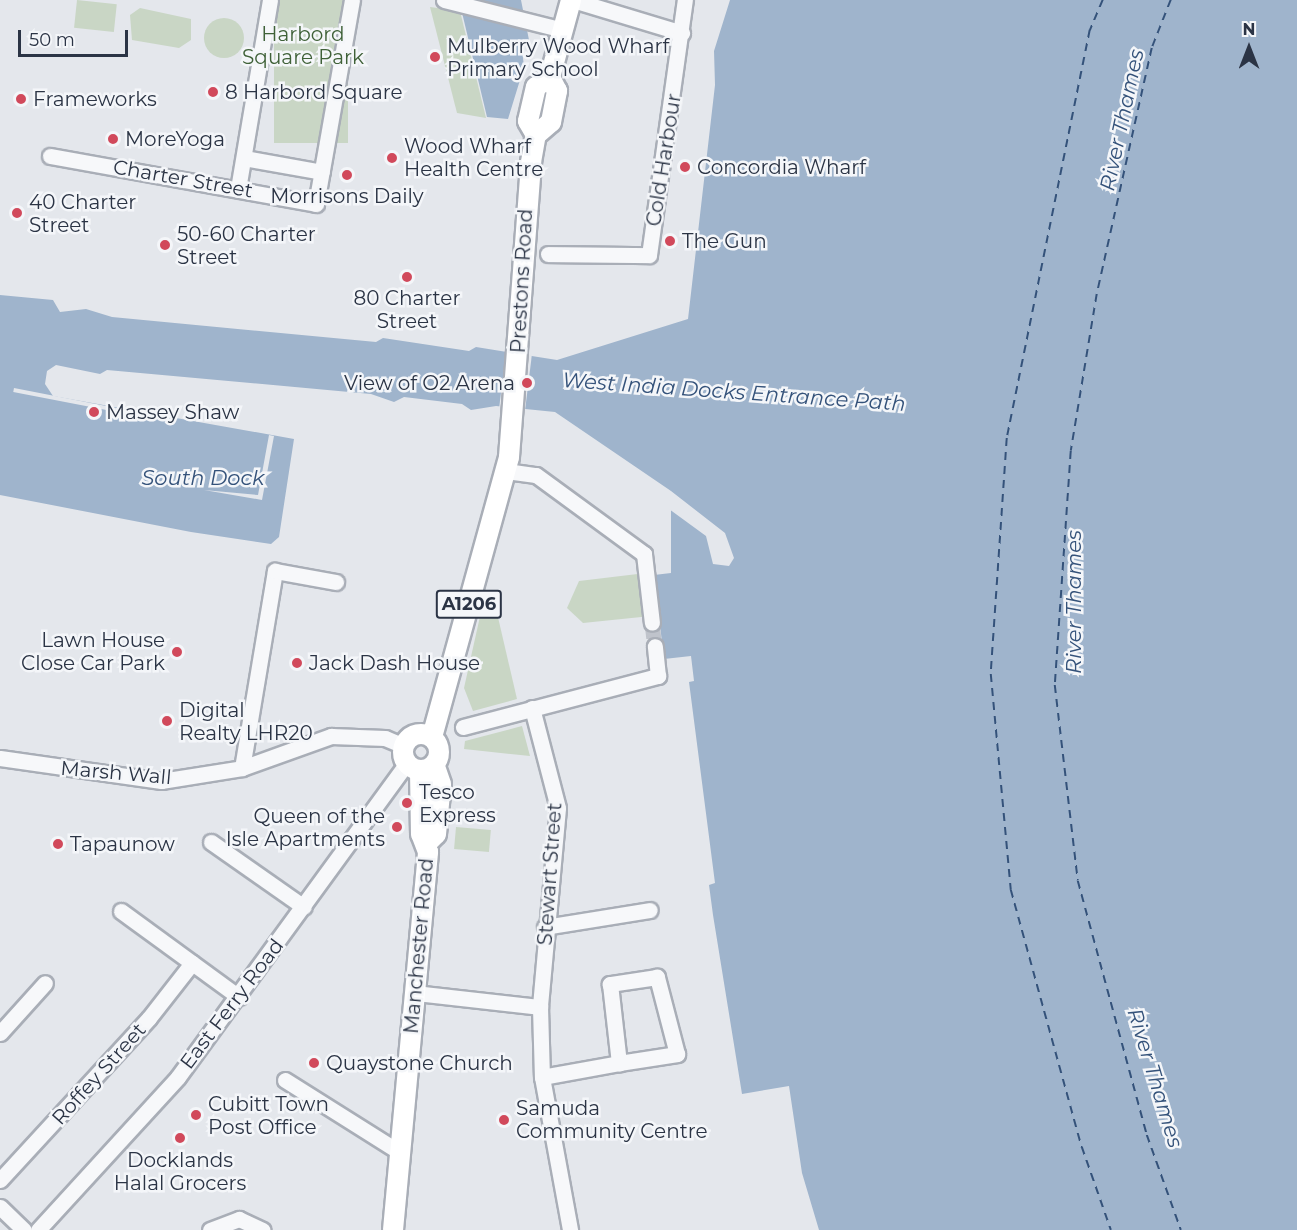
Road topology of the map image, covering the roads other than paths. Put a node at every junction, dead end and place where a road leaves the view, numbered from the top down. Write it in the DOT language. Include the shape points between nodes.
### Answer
graph roads {
  1 [pos="270,0"];
  2 [pos="352,0"];
  3 [pos="444,0"];
  4 [pos="572,0"];
  5 [pos="685,0"];
  6 [pos="563,30"];
  7 [pos="682,33"];
  8 [pos="50,156"];
  9 [pos="244,158"];
  10 [pos="322,172"];
  11 [pos="238,189"];
  12 [pos="548,254"];
  13 [pos="506,471"];
  14 [pos="336,582"];
  15 [pos="652,623"];
  16 [pos="655,646"];
  17 [pos="532,708"];
  18 [pos="463,727"];
  19 [pos="432,737"];
  20 [pos="0,758"];
  21 [pos="416,761"];
  22 [pos="242,768"];
  23 [pos="211,842"];
  24 [pos="304,907"];
  25 [pos="650,910"];
  26 [pos="121,911"];
  27 [pos="545,927"];
  28 [pos="192,963"];
  29 [pos="45,983"];
  30 [pos="415,993"];
  31 [pos="239,997"];
  32 [pos="540,1007"];
  33 [pos="0,1033"];
  34 [pos="619,1064"];
  35 [pos="542,1077"];
  36 [pos="285,1080"];
  37 [pos="401,1153"];
  38 [pos="0,1180"];
  39 [pos="0,1207"];
  40 [pos="24,1230"];
  41 [pos="38,1230"];
  42 [pos="210,1230"];
  43 [pos="263,1230"];
  44 [pos="393,1230"];
  45 [pos="570,1230"];
  1 -- 9 [label="street"];
  2 -- 10 [label="street"];
  3 -- 6 [label="street"];
  4 -- 6 [label="main road, Prestons Road / A1206"];
  4 -- 7 [label="street"];
  5 -- 7 [label="street, Cold Harbour"];
  6 -- 13 [label="main road, Prestons Road / A1206" via="550,77 536,87 528,122 536,135"];
  7 -- 12 [label="street, Cold Harbour" via="649,255"];
  8 -- 11 [label="street, Charter Street"];
  9 -- 10 [label="street"];
  9 -- 11 [label="street"];
  10 -- 11 [label="street, Charter Street" via="316,204"];
  13 -- 15 [label="street" via="536,475 644,554"];
  13 -- 19 [label="main road, A1206"];
  14 -- 22 [label="street" via="275,571"];
  16 -- 17 [label="street" via="658,676"];
  17 -- 18 [label="street"];
  17 -- 27 [label="street, Stewart Street" via="558,808"];
  19 -- 21 [label="main road, A1206" via="439,750"];
  19 -- 21 [label="main road" via="415,735"];
  20 -- 22 [label="street, Marsh Wall" via="161,780"];
  21 -- 22 [label="street, Marsh Wall" via="378,737 331,736"];
  21 -- 24 [label="street, East Ferry Road"];
  21 -- 30 [label="main road, Manchester Road / A1206" via="441,784 436,834 428,842"];
  23 -- 24 [label="street"];
  24 -- 31 [label="street, East Ferry Road"];
  25 -- 27 [label="street"];
  26 -- 28 [label="street"];
  27 -- 32 [label="street, Stewart Street"];
  28 -- 31 [label="street"];
  28 -- 38 [label="street, Roffey Street" via="149,1018"];
  29 -- 33 [label="street"];
  30 -- 32 [label="street"];
  30 -- 37 [label="main road, Manchester Road / A1206"];
  31 -- 41 [label="street, East Ferry Road" via="148,1112"];
  32 -- 35 [label="street, Stewart Street"];
  34 -- 34 [label="street" via="610,984 657,977 677,1054"];
  34 -- 35 [label="street"];
  35 -- 45 [label="street, Stewart Street"];
  36 -- 37 [label="street"];
  37 -- 44 [label="main road, Manchester Road / A1206"];
  39 -- 40 [label="street"];
  42 -- 43 [label="street" via="239,1219"];
}
